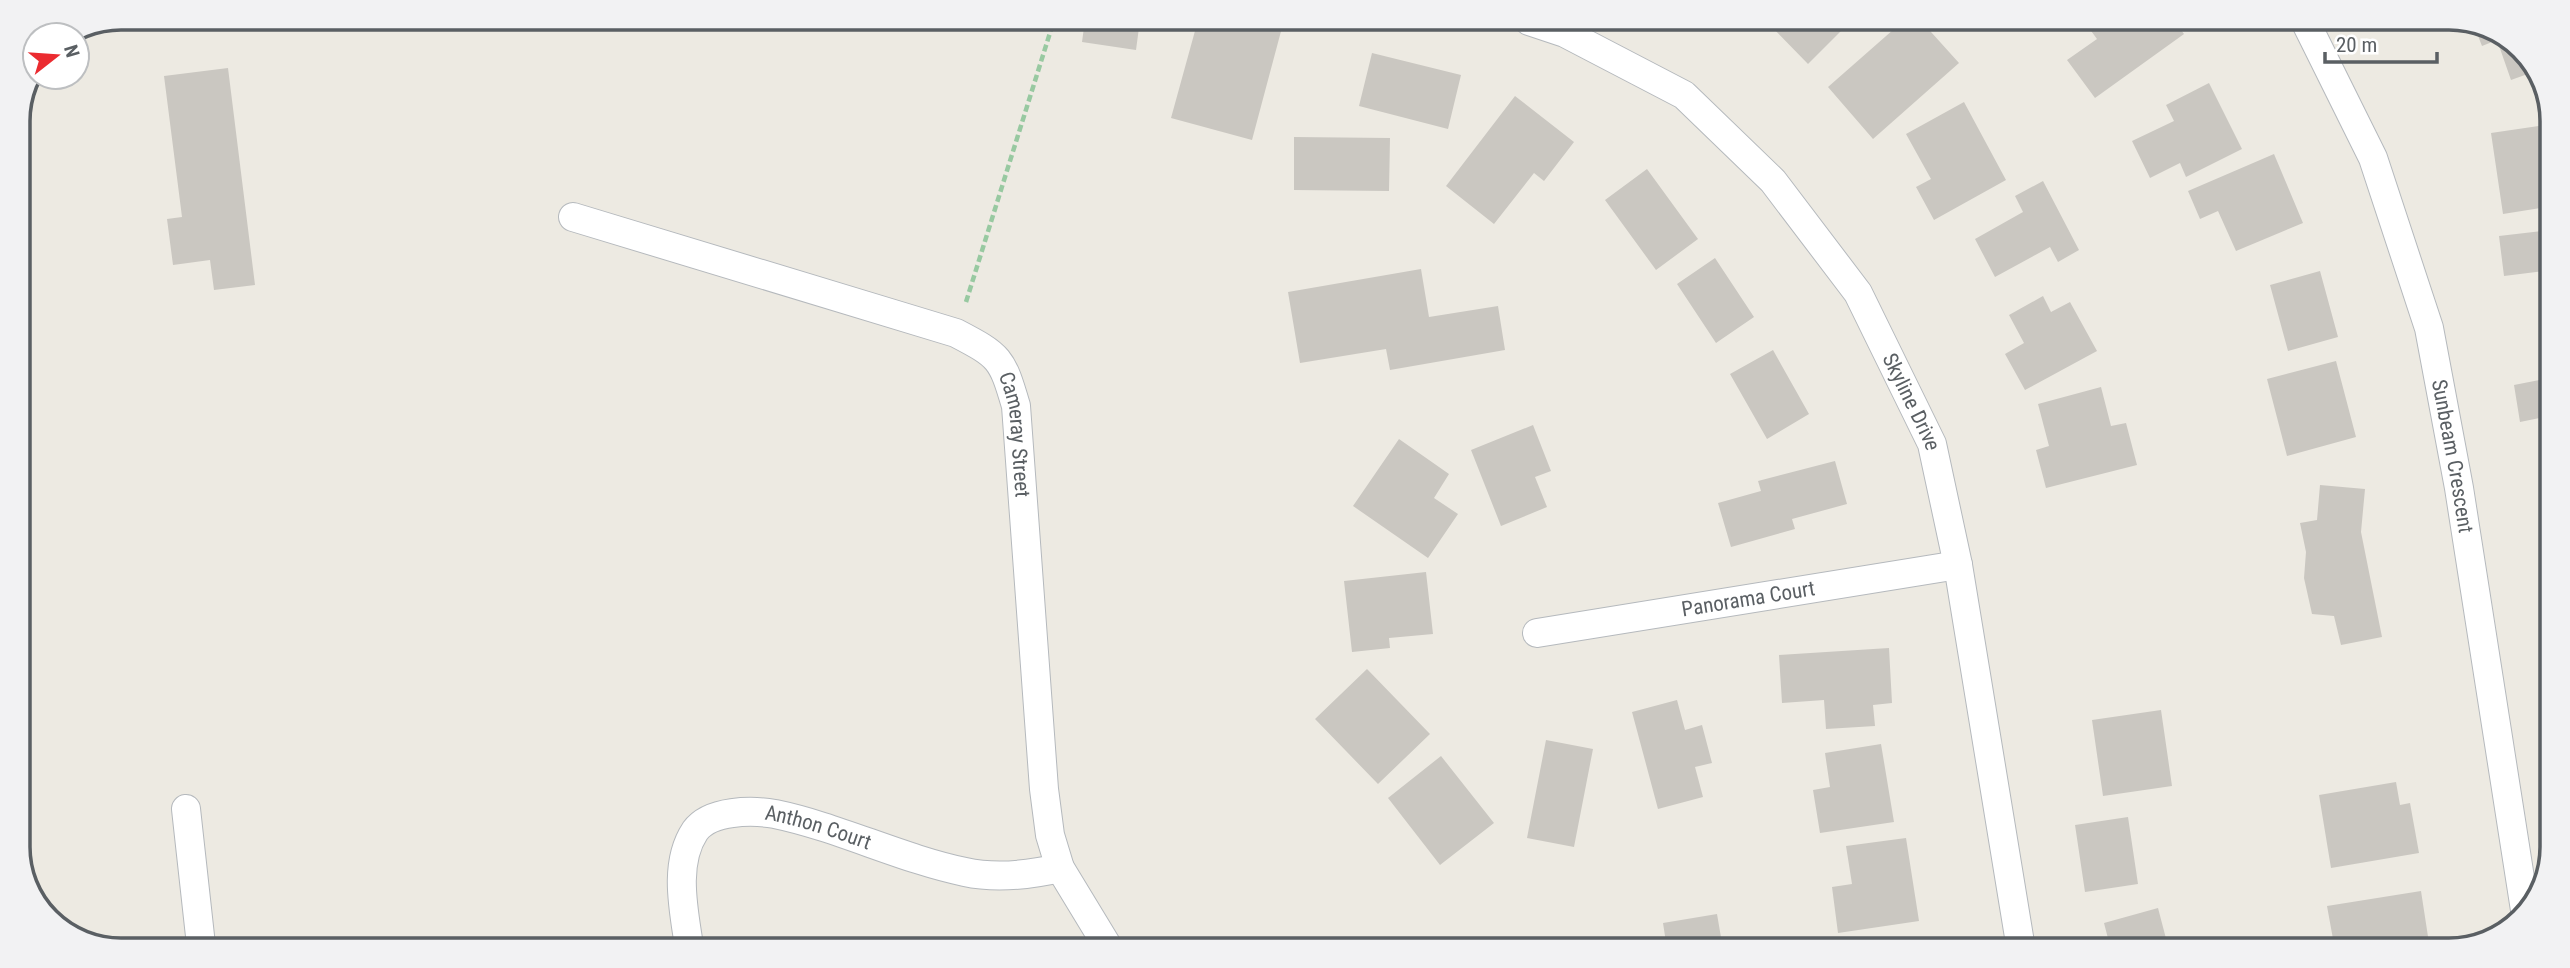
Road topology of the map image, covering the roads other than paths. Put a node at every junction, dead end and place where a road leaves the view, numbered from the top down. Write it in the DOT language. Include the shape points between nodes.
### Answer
graph roads {
  1 [pos="1556,30"];
  2 [pos="2309,30"];
  3 [pos="573,217"];
  4 [pos="1958,565"];
  5 [pos="1537,633"];
  6 [pos="186,809"];
  7 [pos="1060,868"];
  8 [pos="2523,899"];
  9 [pos="200,938"];
  10 [pos="688,938"];
  11 [pos="1103,938"];
  12 [pos="2019,938"];
  1 -- 4 [label="street, Skyline Drive" via="1684,95 1773,181 1858,293 1932,444"];
  2 -- 8 [label="street, Sunbeam Crescent" via="2373,158 2428,328 2459,488"];
  3 -- 7 [label="street, Cameray Street" via="956,333 990,351 1006,370 1016,406 1044,789"];
  4 -- 5 [label="street, Panorama Court"];
  4 -- 12 [label="street, Skyline Drive"];
  6 -- 9 [label="street"];
  7 -- 10 [label="street, Anthon Court" via="1005,876 965,873 774,814 739,812 710,819 696,830 687,849 682,872"];
  7 -- 11 [label="street, Cameray Street"];
}
